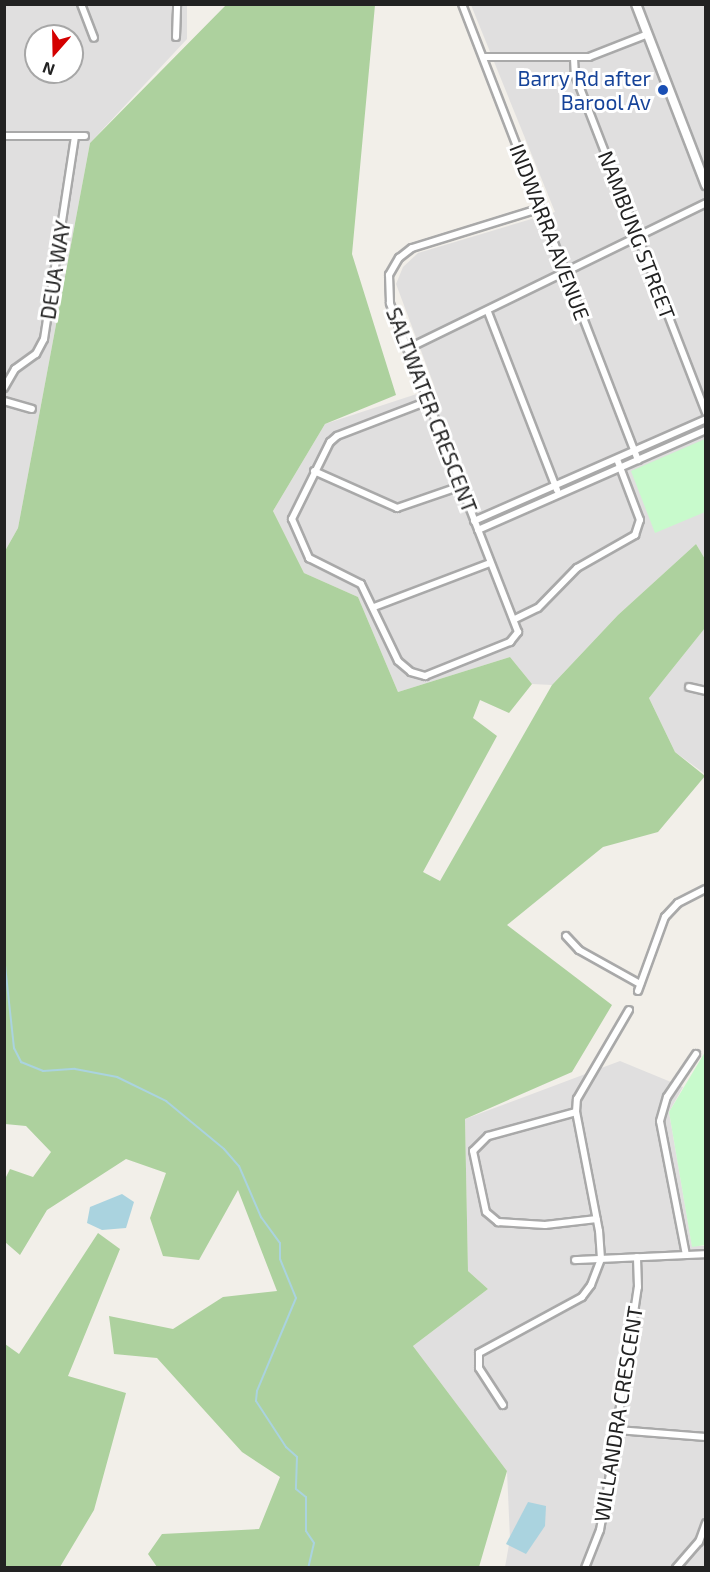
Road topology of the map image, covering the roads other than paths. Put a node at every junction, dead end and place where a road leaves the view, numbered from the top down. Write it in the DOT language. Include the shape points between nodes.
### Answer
graph roads {
  1 [pos="81,4"];
  2 [pos="177,4"];
  3 [pos="462,4"];
  4 [pos="636,4"];
  5 [pos="648,34"];
  6 [pos="176,37"];
  7 [pos="94,38"];
  8 [pos="483,57"];
  9 [pos="574,58"];
  10 [pos="4,136"];
  11 [pos="75,136"];
  12 [pos="85,136"];
  13 [pos="705,185"];
  14 [pos="705,203"];
  15 [pos="541,208"];
  16 [pos="637,238"];
  17 [pos="565,272"];
  18 [pos="488,312"];
  19 [pos="407,349"];
  20 [pos="4,388"];
  21 [pos="4,401"];
  22 [pos="428,401"];
  23 [pos="32,409"];
  24 [pos="705,412"];
  25 [pos="705,419"];
  26 [pos="705,430"];
  27 [pos="634,451"];
  28 [pos="617,459"];
  29 [pos="638,460"];
  30 [pos="621,468"];
  31 [pos="314,471"];
  32 [pos="460,486"];
  33 [pos="556,486"];
  34 [pos="560,496"];
  35 [pos="474,521"];
  36 [pos="478,531"];
  37 [pos="490,563"];
  38 [pos="374,607"];
  39 [pos="515,619"];
  40 [pos="689,687"];
  41 [pos="705,691"];
  42 [pos="705,890"];
  43 [pos="566,936"];
  44 [pos="640,984"];
  45 [pos="638,991"];
  46 [pos="629,1010"];
  47 [pos="696,1054"];
  48 [pos="576,1112"];
  49 [pos="597,1219"];
  50 [pos="705,1254"];
  51 [pos="686,1255"];
  52 [pos="637,1257"];
  53 [pos="601,1259"];
  54 [pos="574,1260"];
  55 [pos="503,1405"];
  56 [pos="617,1430"];
  57 [pos="705,1437"];
  58 [pos="705,1523"];
  59 [pos="585,1568"];
  60 [pos="676,1568"];
  1 -- 7 [label="street"];
  2 -- 6 [label="street"];
  3 -- 8 [label="street, INDWARRA AVENUE"];
  4 -- 5 [label="street"];
  5 -- 9 [label="street" via="594,56"];
  5 -- 13 [label="street"];
  8 -- 9 [label="street"];
  8 -- 15 [label="street, INDWARRA AVENUE"];
  9 -- 16 [label="street, NAMBUNG STREET" via="575,75"];
  10 -- 11 [label="street"];
  11 -- 12 [label="street"];
  11 -- 20 [label="street, DEUA WAY" via="44,339 36,354 15,369"];
  14 -- 16 [label="street"];
  15 -- 17 [label="street, INDWARRA AVENUE"];
  15 -- 19 [label="street, SALTWATER CRESCENT" via="412,248 399,258 389,275 387,290"];
  16 -- 17 [label="street"];
  16 -- 24 [label="street, NAMBUNG STREET"];
  17 -- 18 [label="street"];
  17 -- 27 [label="street, INDWARRA AVENUE"];
  18 -- 19 [label="street"];
  18 -- 33 [label="street"];
  19 -- 22 [label="street, SALTWATER CRESCENT"];
  21 -- 23 [label="street"];
  22 -- 31 [label="street" via="337,436"];
  22 -- 32 [label="street, SALTWATER CRESCENT"];
  25 -- 27 [label="street"];
  26 -- 29 [label="street"];
  27 -- 28 [label="street"];
  27 -- 29 [label="street, INDWARRA AVENUE"];
  28 -- 30 [label="street"];
  28 -- 33 [label="street"];
  29 -- 30 [label="street"];
  30 -- 34 [label="street"];
  30 -- 39 [label="street" via="640,520 635,535 579,566 538,608"];
  31 -- 32 [label="street" via="398,508"];
  31 -- 38 [label="street" via="292,519 304,550 318,565 361,584"];
  32 -- 35 [label="street, SALTWATER CRESCENT"];
  33 -- 34 [label="street"];
  33 -- 35 [label="street"];
  34 -- 36 [label="street"];
  35 -- 36 [label="street, SALTWATER CRESCENT"];
  36 -- 37 [label="street, SALTWATER CRESCENT"];
  37 -- 38 [label="street"];
  37 -- 39 [label="street, SALTWATER CRESCENT"];
  38 -- 39 [label="street, SALTWATER CRESCENT" via="398,661 404,668 425,676 517,635"];
  40 -- 41 [label="street"];
  42 -- 44 [label="street" via="678,903 665,917"];
  43 -- 44 [label="street" via="579,950"];
  44 -- 45 [label="street"];
  46 -- 48 [label="street" via="580,1090"];
  47 -- 51 [label="street" via="667,1097 660,1120"];
  48 -- 49 [label="street"];
  48 -- 49 [label="street" via="488,1136 473,1151 486,1212 498,1222 545,1226"];
  49 -- 53 [label="street"];
  50 -- 51 [label="street"];
  51 -- 52 [label="street"];
  52 -- 53 [label="street"];
  52 -- 56 [label="street, WILLANDRA CRESCENT" via="638,1287"];
  53 -- 54 [label="street"];
  53 -- 55 [label="street" via="582,1297 479,1353 479,1368"];
  56 -- 57 [label="street"];
  56 -- 59 [label="street, WILLANDRA CRESCENT" via="600,1530"];
  58 -- 60 [label="street" via="699,1542"];
}
